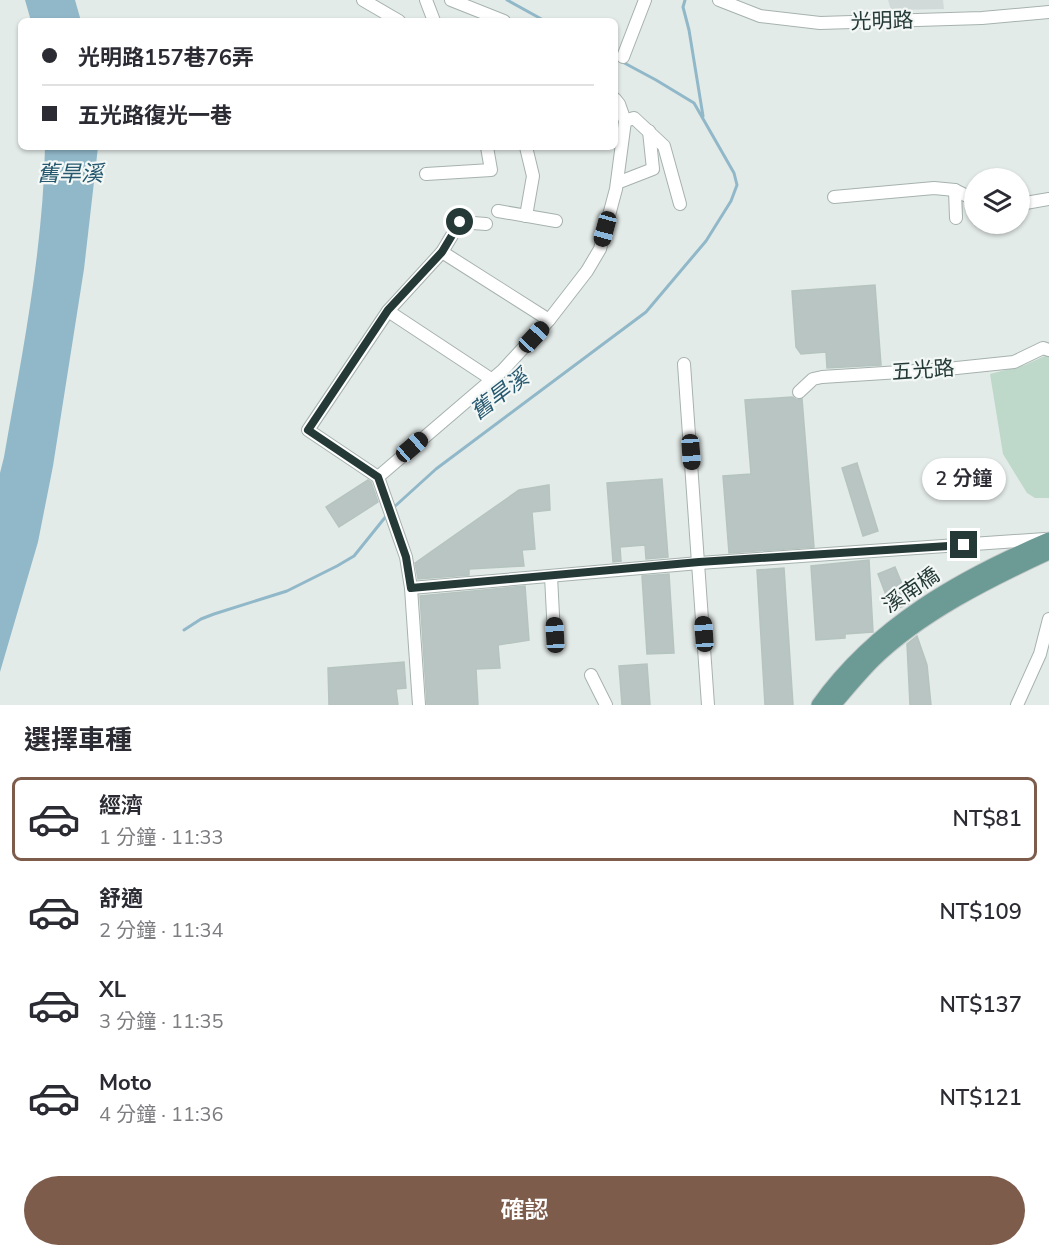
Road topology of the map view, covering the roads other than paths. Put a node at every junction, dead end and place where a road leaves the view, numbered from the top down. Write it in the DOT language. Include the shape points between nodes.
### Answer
graph roads {
  1 [pos="363,0"];
  2 [pos="426,0"];
  3 [pos="451,0"];
  4 [pos="645,0"];
  5 [pos="723,1"];
  6 [pos="1049,12"];
  7 [pos="394,18"];
  8 [pos="433,18"];
  9 [pos="496,18"];
  10 [pos="623,57"];
  11 [pos="618,107"];
  12 [pos="625,121"];
  13 [pos="649,131"];
  14 [pos="492,150"];
  15 [pos="527,150"];
  16 [pos="426,174"];
  17 [pos="617,183"];
  18 [pos="955,190"];
  19 [pos="964,194"];
  20 [pos="834,197"];
  21 [pos="1049,199"];
  22 [pos="1030,202"];
  23 [pos="680,204"];
  24 [pos="498,211"];
  25 [pos="526,216"];
  26 [pos="956,219"];
  27 [pos="556,221"];
  28 [pos="486,225"];
  29 [pos="442,252"];
  30 [pos="388,310"];
  31 [pos="549,320"];
  32 [pos="1049,350"];
  33 [pos="684,364"];
  34 [pos="491,379"];
  35 [pos="799,392"];
  36 [pos="378,477"];
  37 [pos="1049,539"];
  38 [pos="1049,552"];
  39 [pos="699,562"];
  40 [pos="551,576"];
  41 [pos="411,588"];
  42 [pos="1049,619"];
  43 [pos="555,635"];
  44 [pos="591,675"];
  45 [pos="419,705"];
  46 [pos="606,705"];
  47 [pos="708,705"];
  48 [pos="819,705"];
  49 [pos="833,705"];
  50 [pos="1017,705"];
  1 -- 7 [label="street"];
  2 -- 8 [label="street"];
  3 -- 9 [label="street"];
  4 -- 10 [label="street"];
  5 -- 6 [label="street, 光明路" via="760,16 820,24"];
  11 -- 12 [label="street"];
  12 -- 13 [label="street" via="634,118"];
  12 -- 17 [label="street"];
  13 -- 17 [label="street" via="653,169"];
  13 -- 23 [label="street" via="664,146"];
  14 -- 16 [label="street" via="491,170"];
  15 -- 25 [label="street" via="533,176"];
  17 -- 31 [label="street" via="600,249"];
  18 -- 19 [label="street"];
  18 -- 20 [label="street" via="934,188"];
  18 -- 26 [label="street"];
  21 -- 22 [label="street"];
  24 -- 25 [label="street"];
  25 -- 27 [label="street"];
  28 -- 29 [label="street" via="460,222"];
  29 -- 30 [label="street"];
  29 -- 31 [label="street"];
  30 -- 34 [label="street"];
  30 -- 36 [label="street" via="308,430"];
  31 -- 34 [label="street"];
  32 -- 35 [label="street, 五光路" via="1043,348 1014,362 822,377 813,379"];
  33 -- 39 [label="street"];
  34 -- 36 [label="street"];
  36 -- 41 [label="street" via="406,557"];
  37 -- 39 [label="street"];
  37 -- 48 [label="main road, 溪南橋" via="969,577 898,622 836,681"];
  38 -- 49 [label="main road, 溪南橋" via="954,600 909,631 874,658"];
  39 -- 40 [label="street"];
  39 -- 47 [label="street"];
  40 -- 41 [label="street"];
  40 -- 43 [label="street"];
  41 -- 45 [label="street"];
  42 -- 50 [label="street" via="1040,654"];
  44 -- 46 [label="street"];
}
